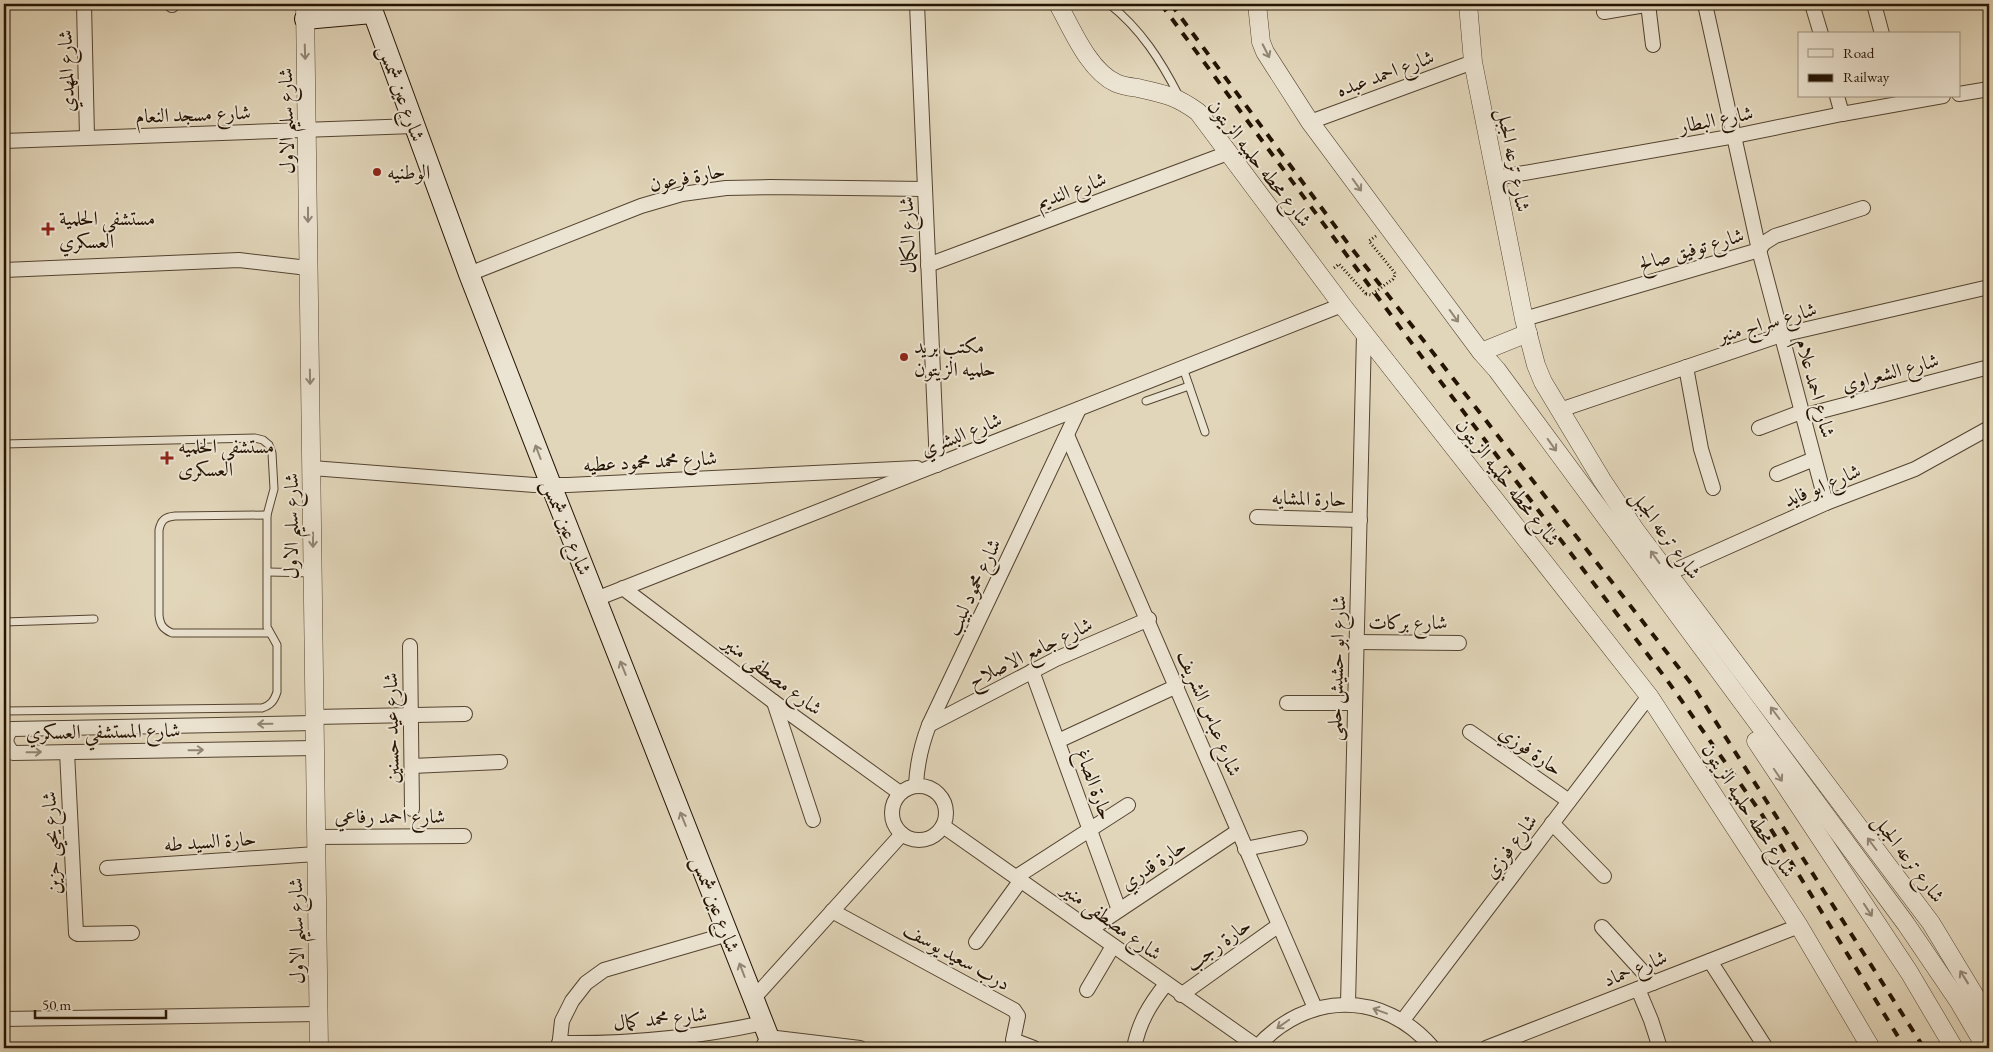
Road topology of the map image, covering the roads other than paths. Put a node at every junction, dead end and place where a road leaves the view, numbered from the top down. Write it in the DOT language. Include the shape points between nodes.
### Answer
graph roads {
  1 [pos="84,4"];
  2 [pos="917,4"];
  3 [pos="1058,4"];
  4 [pos="1109,4"];
  5 [pos="1257,4"];
  6 [pos="1468,4"];
  7 [pos="1650,4"];
  8 [pos="1705,4"];
  9 [pos="1812,4"];
  10 [pos="1874,4"];
  11 [pos="371,8"];
  12 [pos="305,11"];
  13 [pos="1604,12"];
  14 [pos="1819,32"];
  15 [pos="1881,32"];
  16 [pos="1653,45"];
  17 [pos="1473,62"];
  18 [pos="1989,89"];
  19 [pos="1960,94"];
  20 [pos="1838,98"];
  21 [pos="1922,98"];
  22 [pos="1180,99"];
  23 [pos="1900,100"];
  24 [pos="1842,114"];
  25 [pos="1310,122"];
  26 [pos="414,126"];
  27 [pos="308,130"];
  28 [pos="1735,136"];
  29 [pos="88,137"];
  30 [pos="4,141"];
  31 [pos="1228,153"];
  32 [pos="1496,178"];
  33 [pos="925,189"];
  34 [pos="1863,208"];
  35 [pos="1759,250"];
  36 [pos="928,265"];
  37 [pos="308,268"];
  38 [pos="4,270"];
  39 [pos="469,274"];
  40 [pos="1989,287"];
  41 [pos="1342,306"];
  42 [pos="1526,326"];
  43 [pos="1364,334"];
  44 [pos="1781,335"];
  45 [pos="1481,352"];
  46 [pos="1686,367"];
  47 [pos="1989,367"];
  48 [pos="1182,368"];
  49 [pos="1188,386"];
  50 [pos="1146,401"];
  51 [pos="1079,409"];
  52 [pos="1560,410"];
  53 [pos="1801,414"];
  54 [pos="1759,428"];
  55 [pos="1989,428"];
  56 [pos="1205,432"];
  57 [pos="1068,434"];
  58 [pos="4,444"];
  59 [pos="1814,459"];
  60 [pos="934,466"];
  61 [pos="312,468"];
  62 [pos="1778,474"];
  63 [pos="551,485"];
  64 [pos="1713,488"];
  65 [pos="1826,503"];
  66 [pos="267,514"];
  67 [pos="1257,517"];
  68 [pos="1360,520"];
  69 [pos="268,572"];
  70 [pos="313,572"];
  71 [pos="1667,574"];
  72 [pos="623,588"];
  73 [pos="596,599"];
  74 [pos="94,619"];
  75 [pos="1149,619"];
  76 [pos="4,622"];
  77 [pos="1687,630"];
  78 [pos="269,633"];
  79 [pos="1357,642"];
  80 [pos="1459,642"];
  81 [pos="410,646"];
  82 [pos="1032,671"];
  83 [pos="1177,686"];
  84 [pos="1649,696"];
  85 [pos="774,702"];
  86 [pos="1287,703"];
  87 [pos="1355,703"];
  88 [pos="4,711"];
  89 [pos="465,714"];
  90 [pos="411,715"];
  91 [pos="314,720"];
  92 [pos="930,725"];
  93 [pos="1470,732"];
  94 [pos="1058,741"];
  95 [pos="315,748"];
  96 [pos="67,752"];
  97 [pos="8,753"];
  98 [pos="500,762"];
  99 [pos="412,766"];
  100 [pos="916,785"];
  101 [pos="900,793"];
  102 [pos="1569,801"];
  103 [pos="1128,804"];
  104 [pos="412,809"];
  105 [pos="813,820"];
  106 [pos="1552,823"];
  107 [pos="943,826"];
  108 [pos="1090,829"];
  109 [pos="1238,831"];
  110 [pos="902,834"];
  111 [pos="316,836"];
  112 [pos="464,836"];
  113 [pos="1300,838"];
  114 [pos="1245,849"];
  115 [pos="316,854"];
  116 [pos="107,868"];
  117 [pos="1604,876"];
  118 [pos="1018,879"];
  119 [pos="832,910"];
  120 [pos="1120,910"];
  121 [pos="1278,925"];
  122 [pos="1799,926"];
  123 [pos="1602,927"];
  124 [pos="1091,929"];
  125 [pos="132,933"];
  126 [pos="728,934"];
  127 [pos="976,942"];
  128 [pos="1113,946"];
  129 [pos="1710,960"];
  130 [pos="1653,983"];
  131 [pos="1166,984"];
  132 [pos="1638,989"];
  133 [pos="1087,990"];
  134 [pos="1181,995"];
  135 [pos="753,999"];
  136 [pos="1348,1004"];
  137 [pos="1315,1008"];
  138 [pos="318,1014"];
  139 [pos="1989,1018"];
  140 [pos="4,1020"];
  141 [pos="1403,1020"];
  142 [pos="767,1039"];
  143 [pos="559,1046"];
  144 [pos="318,1048"];
  145 [pos="860,1048"];
  146 [pos="1034,1048"];
  147 [pos="1134,1048"];
  148 [pos="1258,1048"];
  149 [pos="1433,1048"];
  150 [pos="1486,1048"];
  151 [pos="1660,1048"];
  152 [pos="1766,1048"];
  153 [pos="1871,1048"];
  154 [pos="1954,1048"];
  155 [pos="1986,1048"];
  1 -- 29 [label="street, شارع المهدي"];
  2 -- 33 [label="street, شارع الكمال"];
  3 -- 22 [label="street, شارع محطه حلميه الزيتون" via="1090,60 1102,74 1117,84"];
  4 -- 22 [label="lane" via="1145,40 1165,68"];
  5 -- 25 [label="street, one-way" via="1265,52"];
  6 -- 17 [label="street, شارع ترعه الجبل"];
  7 -- 13 [label="street"];
  7 -- 16 [label="street"];
  8 -- 28 [label="street, شارع احمد علام"];
  9 -- 14 [label="street"];
  10 -- 15 [label="street"];
  11 -- 12 [label="main road"];
  11 -- 26 [label="main road, شارع عين شمس"];
  12 -- 27 [label="street, شارع سليم الاول, one-way"];
  17 -- 25 [label="street, شارع احمد عبده"];
  17 -- 32 [label="street, شارع ترعه الجبل"];
  18 -- 19 [label="street"];
  20 -- 24 [label="street"];
  21 -- 23 [label="street, شارع البطار"];
  22 -- 31 [label="street, شارع محطه حلميه الزيتون" via="1198,112"];
  23 -- 24 [label="street, شارع البطار"];
  24 -- 28 [label="street, شارع البطار"];
  25 -- 45 [label="street, one-way"];
  26 -- 27 [label="street, شارع مسجد النعام"];
  26 -- 39 [label="main road, شارع عين شمس"];
  27 -- 29 [label="street, شارع مسجد النعام"];
  27 -- 37 [label="street, شارع سليم الاول, one-way"];
  28 -- 32 [label="street, شارع البطار"];
  28 -- 35 [label="street, شارع احمد علام"];
  29 -- 30 [label="street, شارع مسجد النعام"];
  31 -- 36 [label="street, شارع النديم"];
  31 -- 41 [label="street, شارع محطه حلميه الزيتون"];
  32 -- 42 [label="street, شارع ترعه الجبل"];
  33 -- 36 [label="street, شارع الكمال"];
  33 -- 39 [label="street, حارة فرعون" via="761,187 682,194 641,206"];
  34 -- 35 [label="street, شارع توفيق صالح" via="1775,236"];
  35 -- 42 [label="street, شارع توفيق صالح"];
  35 -- 44 [label="street, شارع احمد علام"];
  36 -- 60 [label="street, شارع الكمال"];
  37 -- 38 [label="street" via="239,260"];
  37 -- 61 [label="street, شارع سليم الاول, one-way"];
  63 -- 39 [label="main road, شارع عين شمس, one-way"];
  40 -- 44 [label="street, شارع سراج منير"];
  41 -- 43 [label="street, شارع محطه حلميه الزيتون"];
  41 -- 48 [label="street, شارع البشري"];
  42 -- 45 [label="street"];
  42 -- 52 [label="street, شارع ترعه الجبل" via="1540,373"];
  43 -- 68 [label="street, شارع ابو حشيش حلمى"];
  43 -- 84 [label="street, شارع محطه حلميه الزيتون"];
  44 -- 46 [label="street, شارع سراج منير"];
  44 -- 53 [label="street, شارع احمد علام"];
  45 -- 77 [label="street, one-way"];
  46 -- 52 [label="street, شارع سراج منير"];
  46 -- 64 [label="street" via="1699,441"];
  47 -- 53 [label="street, شارع الشعراوي"];
  48 -- 49 [label="lane"];
  48 -- 51 [label="street, شارع البشري"];
  49 -- 50 [label="lane"];
  49 -- 56 [label="lane"];
  51 -- 57 [label="street, شارع محمود لبيب"];
  51 -- 60 [label="street, شارع البشري"];
  71 -- 52 [label="street, شارع ترعه الجبل, one-way" via="1602,480"];
  53 -- 54 [label="street, شارع الشعراوي"];
  53 -- 59 [label="street, شارع احمد علام"];
  55 -- 65 [label="street, شارع ابو فايد" via="1915,469"];
  57 -- 75 [label="street, شارع عباس الشريف"];
  57 -- 92 [label="street, شارع محمود لبيب"];
  58 -- 66 [label="lane" via="263,440 272,453 274,489"];
  59 -- 62 [label="street"];
  59 -- 65 [label="street, شارع احمد علام"];
  60 -- 63 [label="street, شارع محمد محمود عطيه"];
  60 -- 72 [label="street, شارع البشري"];
  61 -- 63 [label="street, شارع محمد محمود عطيه"];
  61 -- 70 [label="street, شارع سليم الاول, one-way"];
  63 -- 73 [label="main road, شارع عين شمس"];
  65 -- 71 [label="street, شارع ابو فايد"];
  66 -- 69 [label="lane"];
  66 -- 78 [label="lane" via="175,516 161,522 159,616 164,630 172,633"];
  67 -- 68 [label="street, حارة المشايه"];
  68 -- 79 [label="street, شارع ابو حشيش حلمى"];
  69 -- 70 [label="lane"];
  69 -- 78 [label="lane"];
  70 -- 91 [label="street, شارع سليم الاول"];
  139 -- 71 [label="street, شارع ترعه الجبل, one-way" via="1931,923"];
  72 -- 73 [label="street, شارع البشري"];
  72 -- 85 [label="street, شارع مصطفى منير"];
  126 -- 73 [label="main road, شارع عين شمس, one-way"];
  74 -- 76 [label="lane"];
  75 -- 82 [label="street, شارع جامع الاصلاح"];
  75 -- 83 [label="street, شارع عباس الشريف"];
  77 -- 154 [label="street, one-way" via="1761,749 1909,972"];
  77 -- 155 [label="street" via="1906,924 1960,1002"];
  78 -- 88 [label="lane" via="277,645 277,692 275,699 262,708"];
  79 -- 80 [label="street, شارع بركات"];
  79 -- 87 [label="street, شارع ابو حشيش حلمى"];
  81 -- 90 [label="street, شارع عيد حسنين"];
  82 -- 92 [label="street, شارع جامع الاصلاح"];
  82 -- 94 [label="street, حارة الصاغ"];
  83 -- 94 [label="street"];
  83 -- 109 [label="street, شارع عباس الشريف"];
  84 -- 102 [label="street, شارع فوزي"];
  84 -- 122 [label="street, شارع محطه حلميه الزيتون"];
  85 -- 101 [label="street, شارع مصطفى منير"];
  85 -- 105 [label="street"];
  86 -- 87 [label="street"];
  87 -- 136 [label="street, شارع ابو حشيش حلمى"];
  89 -- 90 [label="street"];
  90 -- 91 [label="street"];
  90 -- 99 [label="street, شارع عيد حسنين"];
  91 -- 95 [label="street, شارع سليم الاول"];
  91 -- 97 [label="street, شارع المستشفي العسكري, one-way" via="12,729 7,735"];
  92 -- 100 [label="street, شارع محمود لبيب" via="921,746"];
  93 -- 102 [label="street, حارة فوزي"];
  94 -- 108 [label="street, حارة الصاغ"];
  96 -- 95 [label="street, شارع المستشفي العسكري, one-way"];
  95 -- 111 [label="street, شارع سليم الاول"];
  97 -- 96 [label="street, شارع المستشفي العسكري, one-way"];
  96 -- 125 [label="street, شارع يحيى حزين" via="76,933"];
  98 -- 99 [label="street"];
  99 -- 104 [label="street, شارع عيد حسنين"];
  100 -- 101 [label="street"];
  100 -- 107 [label="street" via="939,794 946,809"];
  101 -- 110 [label="street" via="892,806 892,814 896,829"];
  102 -- 106 [label="street, شارع فوزي"];
  103 -- 108 [label="street"];
  106 -- 117 [label="street"];
  106 -- 141 [label="street, شارع فوزي"];
  107 -- 110 [label="street" via="932,837 924,839"];
  107 -- 118 [label="street, شارع مصطفى منير"];
  108 -- 118 [label="street"];
  108 -- 120 [label="street, حارة الصاغ"];
  109 -- 114 [label="street, شارع عباس الشريف"];
  109 -- 120 [label="street, حارة قدري"];
  110 -- 119 [label="street"];
  111 -- 112 [label="street, شارع احمد رفاعي"];
  111 -- 115 [label="street, شارع سليم الاول"];
  113 -- 114 [label="street"];
  114 -- 121 [label="street, شارع عباس الشريف"];
  115 -- 116 [label="street, حارة السيد طه"];
  115 -- 138 [label="street, شارع سليم الاول"];
  118 -- 124 [label="street, شارع مصطفى منير"];
  118 -- 127 [label="street"];
  119 -- 135 [label="street"];
  119 -- 146 [label="street, درب سعيد يوسف" via="1014,1010 1018,1016 1013,1040"];
  120 -- 124 [label="street, حارة قدري"];
  121 -- 134 [label="street, حارة رجب"];
  121 -- 137 [label="street, شارع عباس الشريف"];
  122 -- 129 [label="street, شارع حماد"];
  122 -- 153 [label="street, شارع محطه حلميه الزيتون"];
  123 -- 130 [label="street"];
  124 -- 128 [label="street, شارع مصطفى منير"];
  135 -- 126 [label="main road, شارع عين شمس, one-way"];
  126 -- 143 [label="street" via="604,970 586,983 572,1000 562,1021"];
  128 -- 131 [label="street, شارع مصطفى منير"];
  128 -- 133 [label="street"];
  129 -- 130 [label="street, شارع حماد"];
  129 -- 152 [label="street"];
  130 -- 132 [label="street, شارع حماد"];
  131 -- 134 [label="street, شارع مصطفى منير"];
  131 -- 147 [label="street, حارة رجب" via="1149,1005"];
  132 -- 150 [label="street, شارع حماد"];
  132 -- 151 [label="street"];
  134 -- 148 [label="street, شارع مصطفى منير"];
  135 -- 142 [label="main road, شارع عين شمس"];
  136 -- 137 [label="street"];
  141 -- 136 [label="street, one-way" via="1376,1008"];
  137 -- 148 [label="street, one-way" via="1283,1023"];
  138 -- 140 [label="street"];
  138 -- 144 [label="street, شارع سليم الاول"];
  141 -- 149 [label="street"];
  142 -- 143 [label="street, شارع محمد كمال" via="724,1032 670,1040"];
  142 -- 145 [label="street, شارع محمد كمال"];
}
